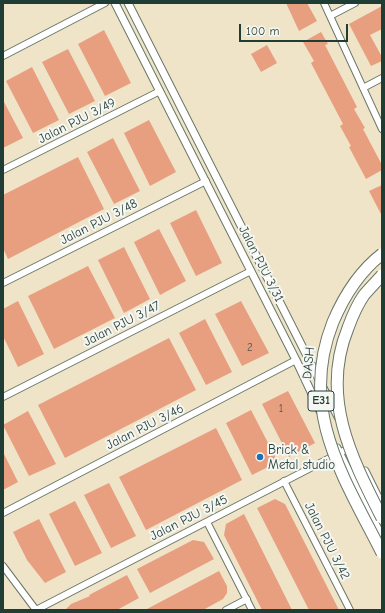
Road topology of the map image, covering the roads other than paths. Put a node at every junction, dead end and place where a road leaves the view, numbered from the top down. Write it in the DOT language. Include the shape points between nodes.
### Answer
graph roads {
  1 [pos="105,3"];
  2 [pos="115,3"];
  3 [pos="128,3"];
  4 [pos="324,3"];
  5 [pos="355,3"];
  6 [pos="330,16"];
  7 [pos="3,56"];
  8 [pos="382,78"];
  9 [pos="363,88"];
  10 [pos="160,91"];
  11 [pos="382,128"];
  12 [pos="3,170"];
  13 [pos="206,181"];
  14 [pos="382,254"];
  15 [pos="251,271"];
  16 [pos="382,275"];
  17 [pos="3,283"];
  18 [pos="296,360"];
  19 [pos="3,397"];
  20 [pos="352,446"];
  21 [pos="340,453"];
  22 [pos="284,482"];
  23 [pos="382,505"];
  24 [pos="3,513"];
  25 [pos="382,518"];
  26 [pos="207,522"];
  27 [pos="382,537"];
  28 [pos="382,553"];
  29 [pos="3,566"];
  30 [pos="246,599"];
  31 [pos="36,610"];
  32 [pos="226,610"];
  33 [pos="252,610"];
  34 [pos="350,610"];
  1 -- 7 [label="street"];
  2 -- 10 [label="street, Jalan PJU 3/31"];
  3 -- 20 [label="street, Jalan PJU 3/31"];
  4 -- 6 [label="street"];
  5 -- 6 [label="street"];
  6 -- 9 [label="street"];
  8 -- 9 [label="street"];
  9 -- 11 [label="street"];
  10 -- 12 [label="street, Jalan PJU 3/49"];
  10 -- 13 [label="street, Jalan PJU 3/31"];
  13 -- 15 [label="street, Jalan PJU 3/31"];
  13 -- 17 [label="street, Jalan PJU 3/48"];
  14 -- 28 [label="highway, DASH / E31, bridge" via="351,287 337,312 326,341 320,400 323,422 340,470"];
  15 -- 18 [label="street, Jalan PJU 3/31"];
  15 -- 19 [label="street, Jalan PJU 3/47"];
  16 -- 25 [label="highway, E31, bridge" via="364,296 352,318 342,343 337,368 337,393 346,439"];
  18 -- 21 [label="street, Jalan PJU 3/31"];
  18 -- 24 [label="street, Jalan PJU 3/46"];
  20 -- 21 [label="street, Jalan PJU 3/45"];
  20 -- 23 [label="street, Jalan PJU 3/31"];
  21 -- 22 [label="street, Jalan PJU 3/45"];
  21 -- 27 [label="street, Jalan PJU 3/31"];
  22 -- 26 [label="street, Jalan PJU 3/45"];
  22 -- 34 [label="street, Jalan PJU 3/42"];
  26 -- 30 [label="street"];
  26 -- 31 [label="street, Jalan PJU 3/45"];
  29 -- 31 [label="street"];
  30 -- 32 [label="street"];
  30 -- 33 [label="street"];
}
